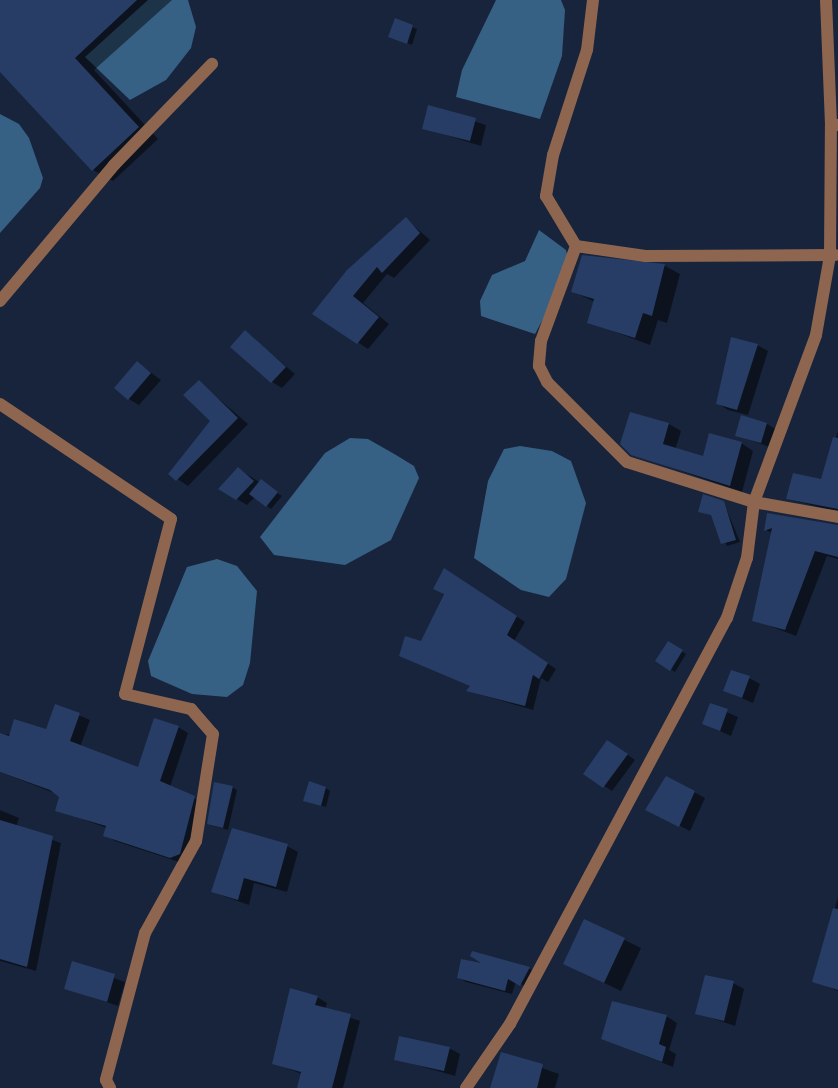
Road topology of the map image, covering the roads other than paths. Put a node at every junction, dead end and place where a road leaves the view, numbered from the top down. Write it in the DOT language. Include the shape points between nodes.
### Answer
graph roads {
  1 [pos="593,0"];
  2 [pos="826,0"];
  3 [pos="212,64"];
  4 [pos="834,125"];
  5 [pos="576,246"];
  6 [pos="834,256"];
  7 [pos="0,301"];
  8 [pos="0,404"];
  9 [pos="754,502"];
  10 [pos="838,516"];
  11 [pos="110,1088"];
  12 [pos="466,1088"];
  1 -- 5 [label="street" via="587,50 553,155 546,196"];
  2 -- 4 [label="street"];
  3 -- 7 [label="street" via="106,174"];
  4 -- 6 [label="street"];
  5 -- 6 [label="street" via="645,256"];
  5 -- 9 [label="street" via="541,341 539,366 547,382 627,462"];
  6 -- 9 [label="street" via="816,335"];
  8 -- 11 [label="street" via="171,519 124,694 191,709 213,734 196,841 145,933 106,1080"];
  9 -- 10 [label="street"];
  9 -- 12 [label="street" via="747,558 727,618 510,1024"];
}
